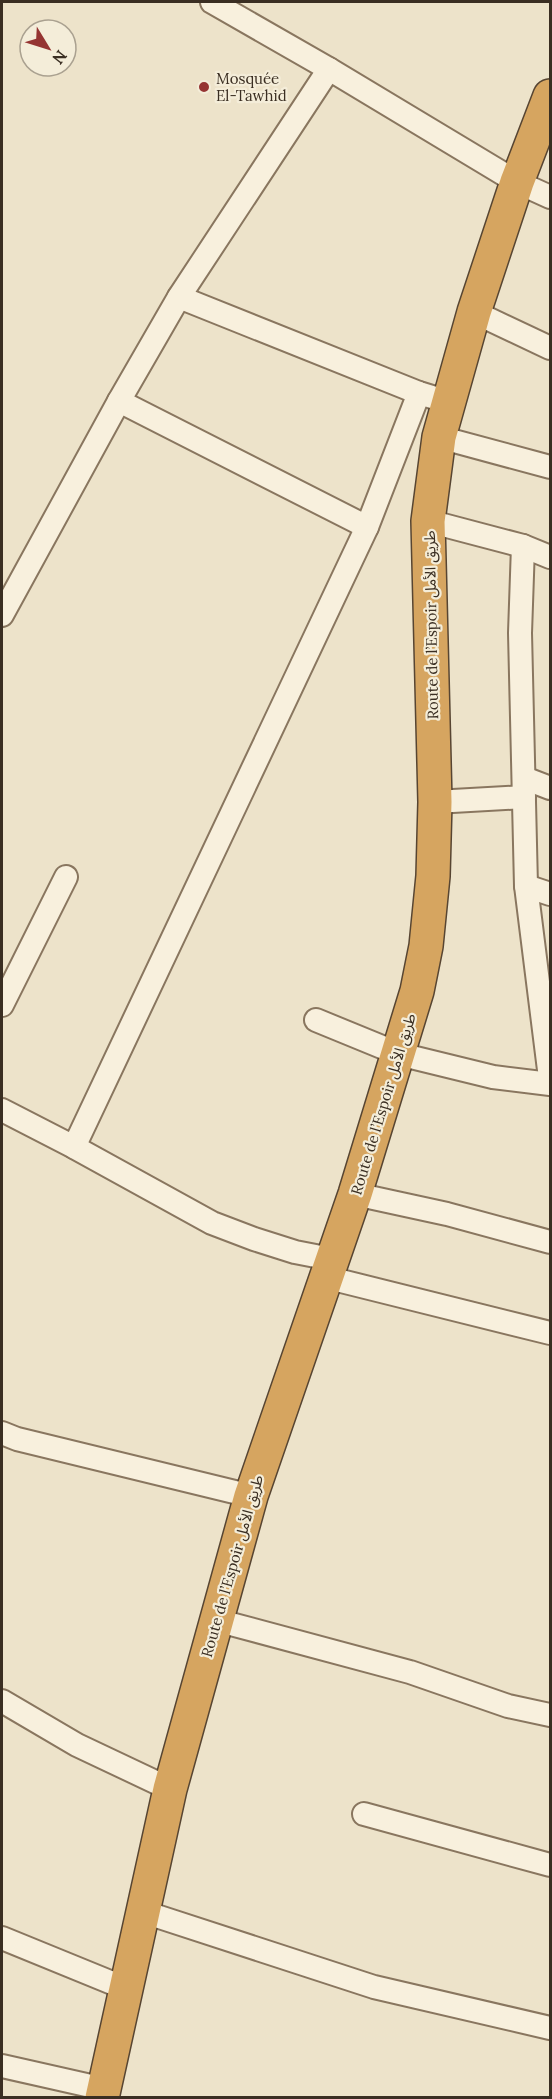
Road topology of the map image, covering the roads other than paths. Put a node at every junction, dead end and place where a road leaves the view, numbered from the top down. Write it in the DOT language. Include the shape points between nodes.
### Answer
graph roads {
  1 [pos="212,2"];
  2 [pos="329,69"];
  3 [pos="550,96"];
  4 [pos="517,182"];
  5 [pos="550,197"];
  6 [pos="179,297"];
  7 [pos="474,312"];
  8 [pos="550,348"];
  9 [pos="434,397"];
  10 [pos="119,401"];
  11 [pos="439,436"];
  12 [pos="550,467"];
  13 [pos="428,521"];
  14 [pos="367,527"];
  15 [pos="523,546"];
  16 [pos="550,557"];
  17 [pos="2,615"];
  18 [pos="524,787"];
  19 [pos="550,788"];
  20 [pos="435,802"];
  21 [pos="66,877"];
  22 [pos="526,886"];
  23 [pos="550,894"];
  24 [pos="2,1005"];
  25 [pos="316,1020"];
  26 [pos="399,1054"];
  27 [pos="550,1078"];
  28 [pos="550,1084"];
  29 [pos="2,1110"];
  30 [pos="74,1147"];
  31 [pos="354,1194"];
  32 [pos="550,1242"];
  33 [pos="328,1268"];
  34 [pos="550,1333"];
  35 [pos="2,1433"];
  36 [pos="251,1496"];
  37 [pos="216,1620"];
  38 [pos="2,1701"];
  39 [pos="550,1715"];
  40 [pos="170,1789"];
  41 [pos="364,1814"];
  42 [pos="550,1865"];
  43 [pos="144,1912"];
  44 [pos="2,1938"];
  45 [pos="127,1989"];
  46 [pos="550,2028"];
  47 [pos="2,2066"];
  48 [pos="103,2093"];
  1 -- 2 [label="street"];
  2 -- 4 [label="street"];
  2 -- 6 [label="street"];
  3 -- 4 [label="highway, Route de l’Espoir طريق الأمل"];
  4 -- 5 [label="street"];
  4 -- 7 [label="highway, Route de l’Espoir طريق الأمل"];
  6 -- 9 [label="street"];
  6 -- 10 [label="street"];
  7 -- 8 [label="street"];
  7 -- 9 [label="highway, Route de l’Espoir طريق الأمل"];
  9 -- 11 [label="highway, Route de l’Espoir طريق الأمل"];
  9 -- 14 [label="street"];
  10 -- 14 [label="street"];
  10 -- 17 [label="street"];
  11 -- 12 [label="street"];
  11 -- 13 [label="highway, Route de l’Espoir طريق الأمل"];
  13 -- 15 [label="street"];
  13 -- 20 [label="highway, Route de l’Espoir طريق الأمل"];
  14 -- 30 [label="street"];
  15 -- 16 [label="street"];
  15 -- 18 [label="street" via="519,633"];
  18 -- 19 [label="street"];
  18 -- 20 [label="street"];
  18 -- 22 [label="street"];
  20 -- 26 [label="highway, Route de l’Espoir طريق الأمل" via="426,946"];
  21 -- 24 [label="street"];
  22 -- 23 [label="street"];
  22 -- 27 [label="street"];
  25 -- 26 [label="street"];
  26 -- 28 [label="street" via="492,1077"];
  26 -- 31 [label="highway, Route de l’Espoir طريق الأمل"];
  29 -- 30 [label="street"];
  30 -- 33 [label="street" via="212,1223"];
  31 -- 32 [label="street"];
  31 -- 33 [label="highway, Route de l’Espoir طريق الأمل"];
  33 -- 34 [label="street"];
  33 -- 36 [label="highway, Route de l’Espoir طريق الأمل"];
  35 -- 36 [label="street"];
  36 -- 37 [label="highway, Route de l’Espoir طريق الأمل"];
  37 -- 39 [label="street" via="410,1672 508,1706"];
  37 -- 40 [label="highway, Route de l’Espoir طريق الأمل"];
  38 -- 40 [label="street" via="76,1745"];
  40 -- 43 [label="highway, Route de l’Espoir طريق الأمل"];
  41 -- 42 [label="street"];
  43 -- 45 [label="highway, Route de l’Espoir طريق الأمل"];
  43 -- 46 [label="street" via="374,1987"];
  44 -- 45 [label="street"];
  45 -- 48 [label="highway, Route de l’Espoir طريق الأمل"];
  47 -- 48 [label="street"];
}
